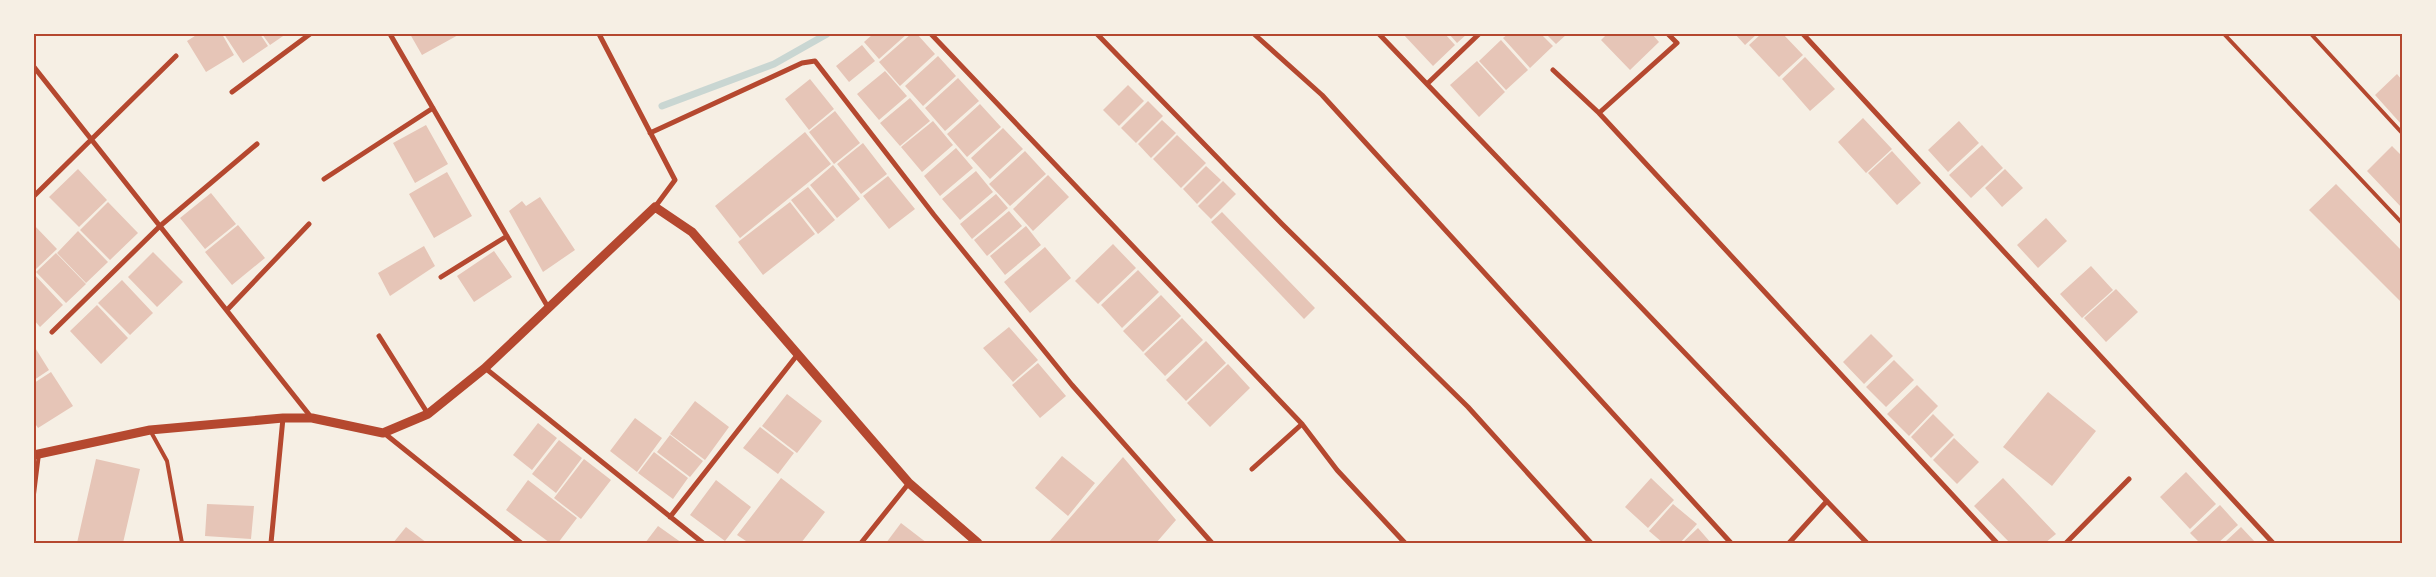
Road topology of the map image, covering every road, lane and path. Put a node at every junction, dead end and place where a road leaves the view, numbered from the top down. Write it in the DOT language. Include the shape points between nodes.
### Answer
graph roads {
  1 [pos="310,34"];
  2 [pos="390,34"];
  3 [pos="598,34"];
  4 [pos="930,34"];
  5 [pos="1097,34"];
  6 [pos="1254,34"];
  7 [pos="1379,34"];
  8 [pos="1479,34"];
  9 [pos="1668,34"];
  10 [pos="1803,34"];
  11 [pos="2224,34"];
  12 [pos="2311,34"];
  13 [pos="176,56"];
  14 [pos="34,66"];
  15 [pos="1553,70"];
  16 [pos="1427,84"];
  17 [pos="232,92"];
  18 [pos="433,108"];
  19 [pos="1598,113"];
  20 [pos="650,132"];
  21 [pos="2402,132"];
  22 [pos="90,138"];
  23 [pos="257,144"];
  24 [pos="324,179"];
  25 [pos="34,196"];
  26 [pos="655,207"];
  27 [pos="2402,222"];
  28 [pos="309,224"];
  29 [pos="160,226"];
  30 [pos="507,236"];
  31 [pos="441,277"];
  32 [pos="549,309"];
  33 [pos="227,310"];
  34 [pos="52,332"];
  35 [pos="378,336"];
  36 [pos="798,354"];
  37 [pos="485,368"];
  38 [pos="428,414"];
  39 [pos="283,418"];
  40 [pos="312,418"];
  41 [pos="1302,424"];
  42 [pos="150,430"];
  43 [pos="384,433"];
  44 [pos="36,455"];
  45 [pos="1252,469"];
  46 [pos="2129,479"];
  47 [pos="910,483"];
  48 [pos="34,494"];
  49 [pos="1827,501"];
  50 [pos="670,517"];
  51 [pos="182,543"];
  52 [pos="271,543"];
  53 [pos="521,543"];
  54 [pos="703,543"];
  55 [pos="862,543"];
  56 [pos="978,543"];
  57 [pos="1212,543"];
  58 [pos="1405,543"];
  59 [pos="1591,543"];
  60 [pos="1730,543"];
  61 [pos="1789,543"];
  62 [pos="1868,543"];
  63 [pos="1997,543"];
  64 [pos="2066,543"];
  65 [pos="2273,543"];
  1 -- 17 [label="street"];
  2 -- 18 [label="street"];
  3 -- 20 [label="street"];
  4 -- 41 [label="street"];
  5 -- 59 [label="street" via="1282,224 1468,407"];
  6 -- 60 [label="street" via="1322,95"];
  7 -- 16 [label="street"];
  8 -- 16 [label="street"];
  9 -- 19 [label="street" via="1677,43"];
  10 -- 65 [label="street"];
  11 -- 27 [label="lane"];
  12 -- 21 [label="lane"];
  13 -- 22 [label="street"];
  14 -- 22 [label="street"];
  15 -- 19 [label="street"];
  16 -- 49 [label="street"];
  18 -- 24 [label="street"];
  18 -- 30 [label="street"];
  19 -- 63 [label="street"];
  20 -- 26 [label="street" via="675,180"];
  20 -- 57 [label="street" via="802,63 815,61 1072,385"];
  22 -- 25 [label="street"];
  22 -- 29 [label="street"];
  23 -- 29 [label="street"];
  26 -- 32 [label="street"];
  26 -- 36 [label="street" via="692,232"];
  28 -- 33 [label="street"];
  29 -- 33 [label="street"];
  29 -- 34 [label="street"];
  30 -- 31 [label="street"];
  30 -- 32 [label="street"];
  32 -- 37 [label="street"];
  33 -- 40 [label="street"];
  35 -- 38 [label="street"];
  36 -- 47 [label="street"];
  36 -- 50 [label="street"];
  37 -- 38 [label="street"];
  37 -- 50 [label="street"];
  38 -- 43 [label="street"];
  39 -- 40 [label="street"];
  39 -- 42 [label="street"];
  39 -- 52 [label="street"];
  40 -- 43 [label="street"];
  41 -- 45 [label="street"];
  41 -- 58 [label="street" via="1337,470"];
  42 -- 44 [label="street"];
  42 -- 51 [label="lane" via="167,461"];
  43 -- 53 [label="street"];
  44 -- 48 [label="lane"];
  46 -- 64 [label="street"];
  47 -- 55 [label="street"];
  47 -- 56 [label="street"];
  49 -- 61 [label="street"];
  49 -- 62 [label="street"];
  50 -- 54 [label="street"];
}
